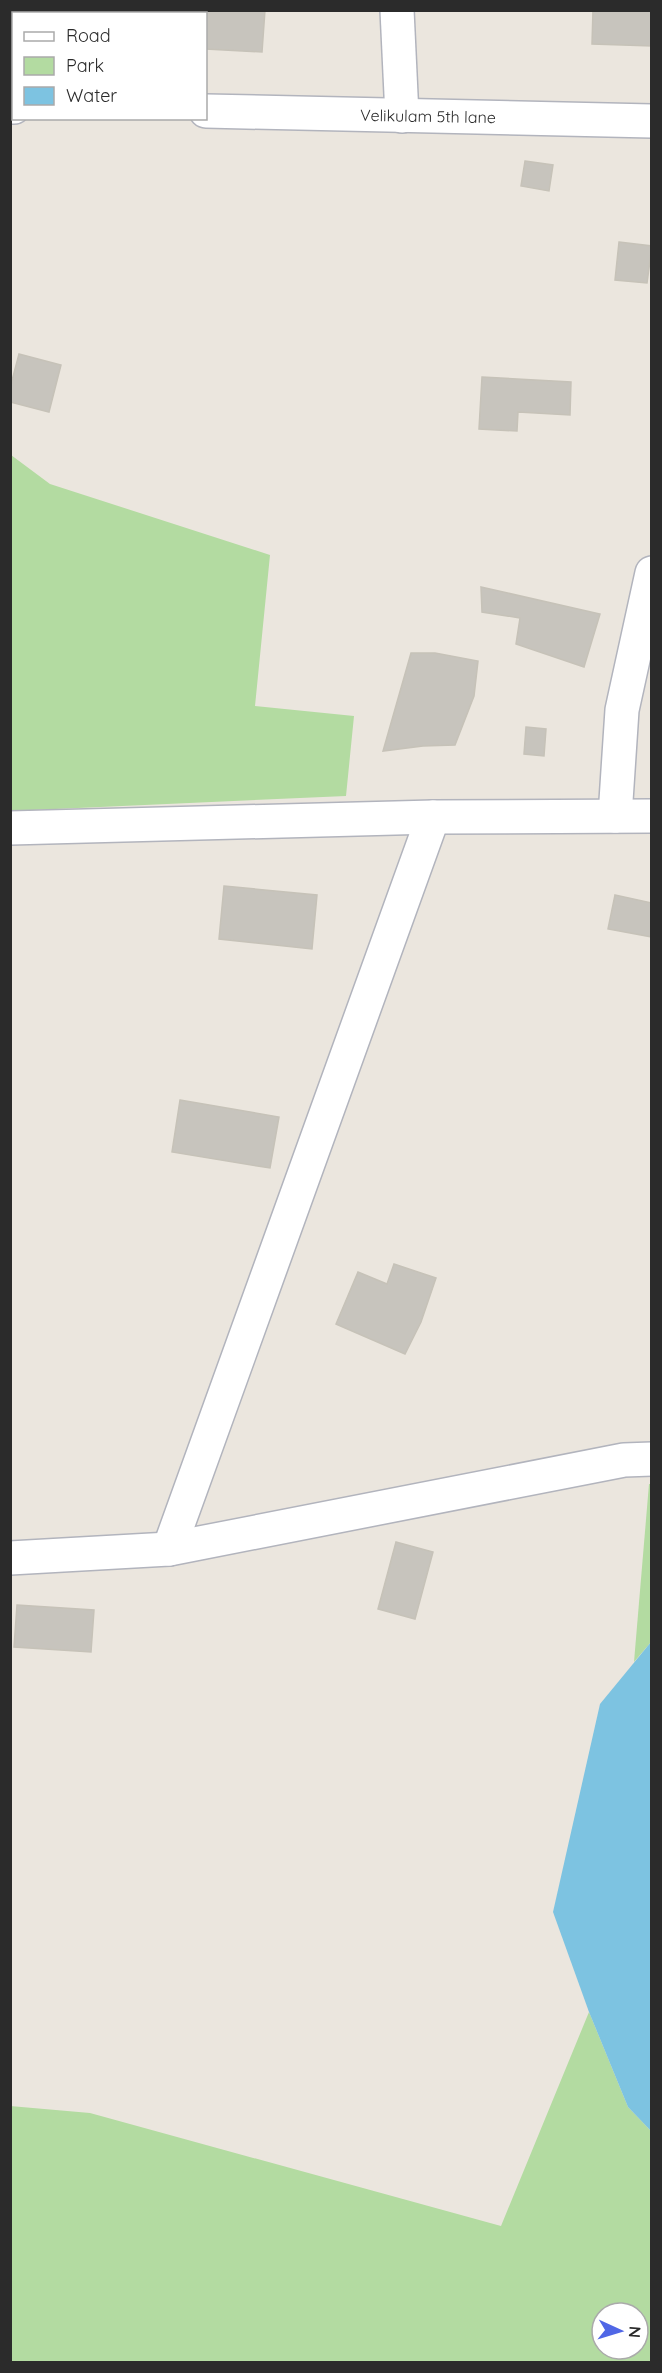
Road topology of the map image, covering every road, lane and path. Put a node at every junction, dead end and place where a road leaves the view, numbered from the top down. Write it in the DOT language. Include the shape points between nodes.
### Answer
graph roads {
  1 [pos="397,10"];
  2 [pos="207,111"];
  3 [pos="402,116"];
  4 [pos="651,121"];
  5 [pos="651,573"];
  6 [pos="615,816"];
  7 [pos="651,816"];
  8 [pos="433,817"];
  9 [pos="10,828"];
  10 [pos="651,1459"];
  11 [pos="169,1549"];
  12 [pos="10,1558"];
  1 -- 3 [label="street"];
  2 -- 3 [label="street, Velikulam 5th lane"];
  3 -- 4 [label="street, Velikulam 5th lane"];
  5 -- 6 [label="street" via="622,710"];
  6 -- 7 [label="street"];
  6 -- 8 [label="street"];
  8 -- 9 [label="street"];
  8 -- 11 [label="street"];
  10 -- 11 [label="street" via="624,1460"];
  11 -- 12 [label="street"];
}
